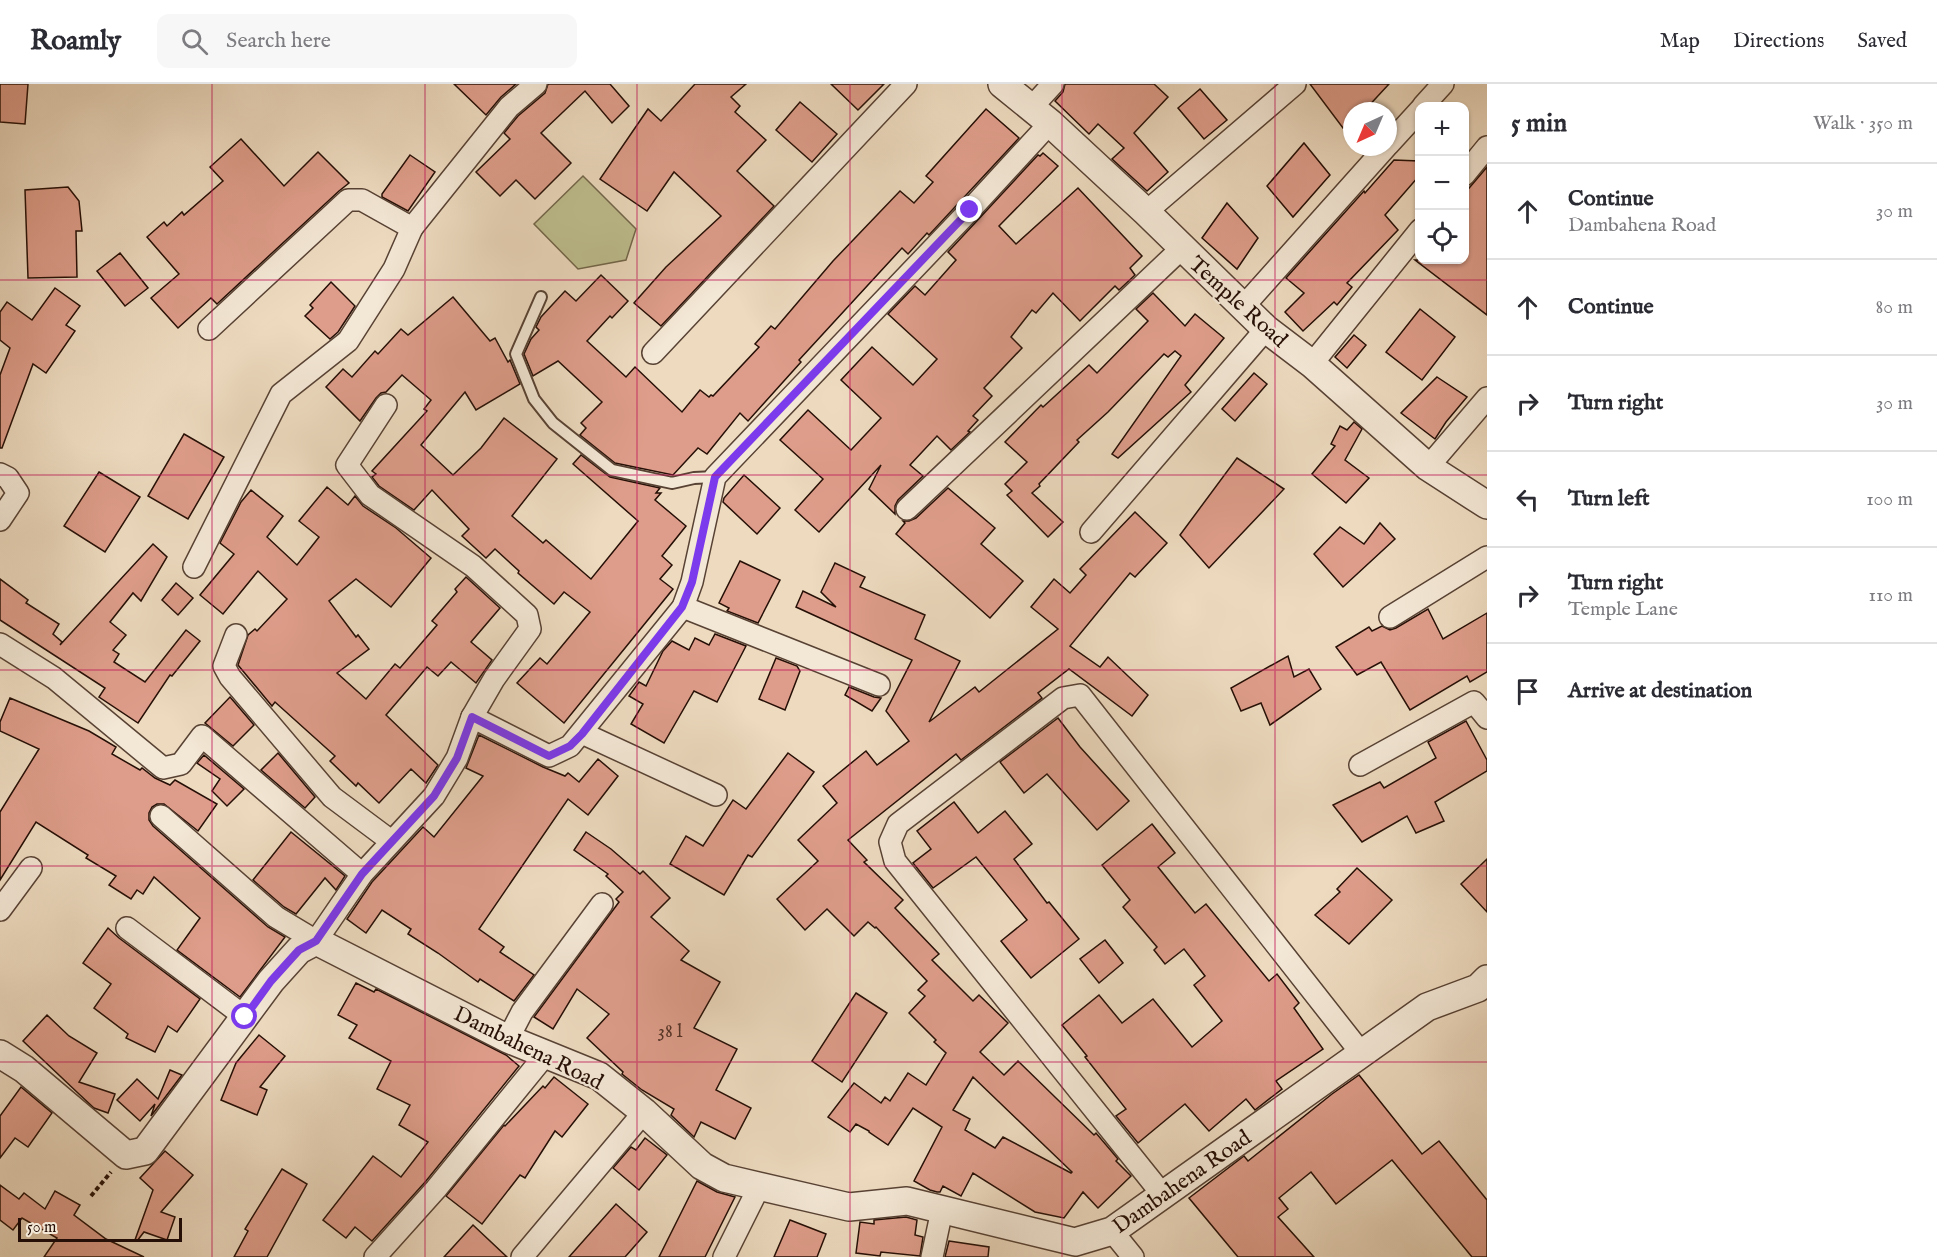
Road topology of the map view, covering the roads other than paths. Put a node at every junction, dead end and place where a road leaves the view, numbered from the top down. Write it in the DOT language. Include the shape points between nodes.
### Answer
graph roads {
  1 [pos="536,84"];
  2 [pos="906,84"];
  3 [pos="1002,84"];
  4 [pos="1053,84"];
  5 [pos="1295,84"];
  6 [pos="1443,84"];
  7 [pos="1427,102"];
  8 [pos="1415,114"];
  9 [pos="1041,115"];
  10 [pos="1397,135"];
  11 [pos="1487,147"];
  12 [pos="1378,156"];
  13 [pos="1469,169"];
  14 [pos="1146,212"];
  15 [pos="411,228"];
  16 [pos="1415,235"];
  17 [pos="1182,248"];
  18 [pos="541,297"];
  19 [pos="1243,307"];
  20 [pos="208,329"];
  21 [pos="1266,329"];
  22 [pos="653,353"];
  23 [pos="1312,364"];
  24 [pos="1487,398"];
  25 [pos="386,405"];
  26 [pos="1428,467"];
  27 [pos="0,474"];
  28 [pos="715,477"];
  29 [pos="1487,505"];
  30 [pos="907,509"];
  31 [pos="0,520"];
  32 [pos="1090,532"];
  33 [pos="1487,557"];
  34 [pos="194,567"];
  35 [pos="682,607"];
  36 [pos="1390,617"];
  37 [pos="236,635"];
  38 [pos="0,644"];
  39 [pos="879,685"];
  40 [pos="472,717"];
  41 [pos="1487,718"];
  42 [pos="582,734"];
  43 [pos="1360,765"];
  44 [pos="716,795"];
  45 [pos="161,816"];
  46 [pos="391,841"];
  47 [pos="31,868"];
  48 [pos="362,874"];
  49 [pos="602,904"];
  50 [pos="0,910"];
  51 [pos="127,928"];
  52 [pos="316,941"];
  53 [pos="1484,987"];
  54 [pos="245,1017"];
  55 [pos="508,1039"];
  56 [pos="0,1054"];
  57 [pos="546,1054"];
  58 [pos="1362,1054"];
  59 [pos="644,1112"];
  60 [pos="759,1187"];
  61 [pos="1162,1194"];
  62 [pos="942,1210"];
  63 [pos="1112,1232"];
  64 [pos="375,1257"];
  65 [pos="522,1257"];
  66 [pos="724,1257"];
  67 [pos="932,1257"];
  68 [pos="1133,1257"];
  1 -- 15 [label="street" via="509,107"];
  2 -- 22 [label="street"];
  3 -- 9 [label="street, Temple Road"];
  4 -- 9 [label="street"];
  5 -- 14 [label="street"];
  6 -- 7 [label="street"];
  8 -- 10 [label="street"];
  9 -- 14 [label="street, Temple Road"];
  9 -- 28 [label="street" via="970,210"];
  11 -- 13 [label="street"];
  12 -- 19 [label="street"];
  14 -- 17 [label="street, Temple Road"];
  15 -- 20 [label="street" via="362,200 348,200"];
  15 -- 34 [label="street" via="394,269 348,341 281,394"];
  16 -- 23 [label="street"];
  17 -- 19 [label="street, Temple Road"];
  17 -- 30 [label="street"];
  18 -- 28 [label="lane" via="516,354 534,399 553,423 612,470 672,483"];
  19 -- 21 [label="street, Temple Road"];
  21 -- 23 [label="street, Temple Road"];
  21 -- 32 [label="street"];
  23 -- 26 [label="street, Temple Road"];
  24 -- 26 [label="street"];
  25 -- 40 [label="street" via="347,465 370,495 473,566 527,615 530,629"];
  26 -- 29 [label="street, Temple Road"];
  27 -- 31 [label="street" via="8,478 18,493"];
  28 -- 35 [label="street" via="692,582"];
  33 -- 36 [label="street"];
  35 -- 39 [label="street"];
  35 -- 42 [label="street"];
  37 -- 46 [label="street" via="224,666 230,677 332,797"];
  38 -- 48 [label="street" via="54,678 163,768 181,764 202,736"];
  40 -- 42 [label="street" via="549,756 570,746"];
  40 -- 46 [label="street" via="457,758 434,796"];
  41 -- 43 [label="street" via="1473,702"];
  42 -- 44 [label="street"];
  45 -- 52 [label="street" via="276,917"];
  46 -- 48 [label="street"];
  47 -- 50 [label="street"];
  48 -- 52 [label="street"];
  49 -- 55 [label="street" via="522,1012"];
  51 -- 54 [label="street"];
  52 -- 54 [label="street" via="299,950"];
  52 -- 55 [label="street, Dambahena Road"];
  53 -- 58 [label="street, Dambahena Road" via="1427,1007"];
  54 -- 56 [label="street" via="146,1151 126,1155 24,1069"];
  55 -- 57 [label="street, Dambahena Road"];
  57 -- 59 [label="street, Dambahena Road" via="599,1076"];
  57 -- 64 [label="street"];
  58 -- 61 [label="street, Dambahena Road"];
  58 -- 61 [label="street" via="1080,695 1063,698 898,824 890,842 895,861"];
  59 -- 60 [label="street, Dambahena Road" via="702,1166 724,1178"];
  59 -- 65 [label="street"];
  60 -- 62 [label="street, Dambahena Road" via="849,1207 908,1201"];
  60 -- 66 [label="street"];
  61 -- 63 [label="street, Dambahena Road"];
  62 -- 63 [label="street, Dambahena Road" via="1075,1242"];
  62 -- 67 [label="street"];
  63 -- 68 [label="street"];
}
